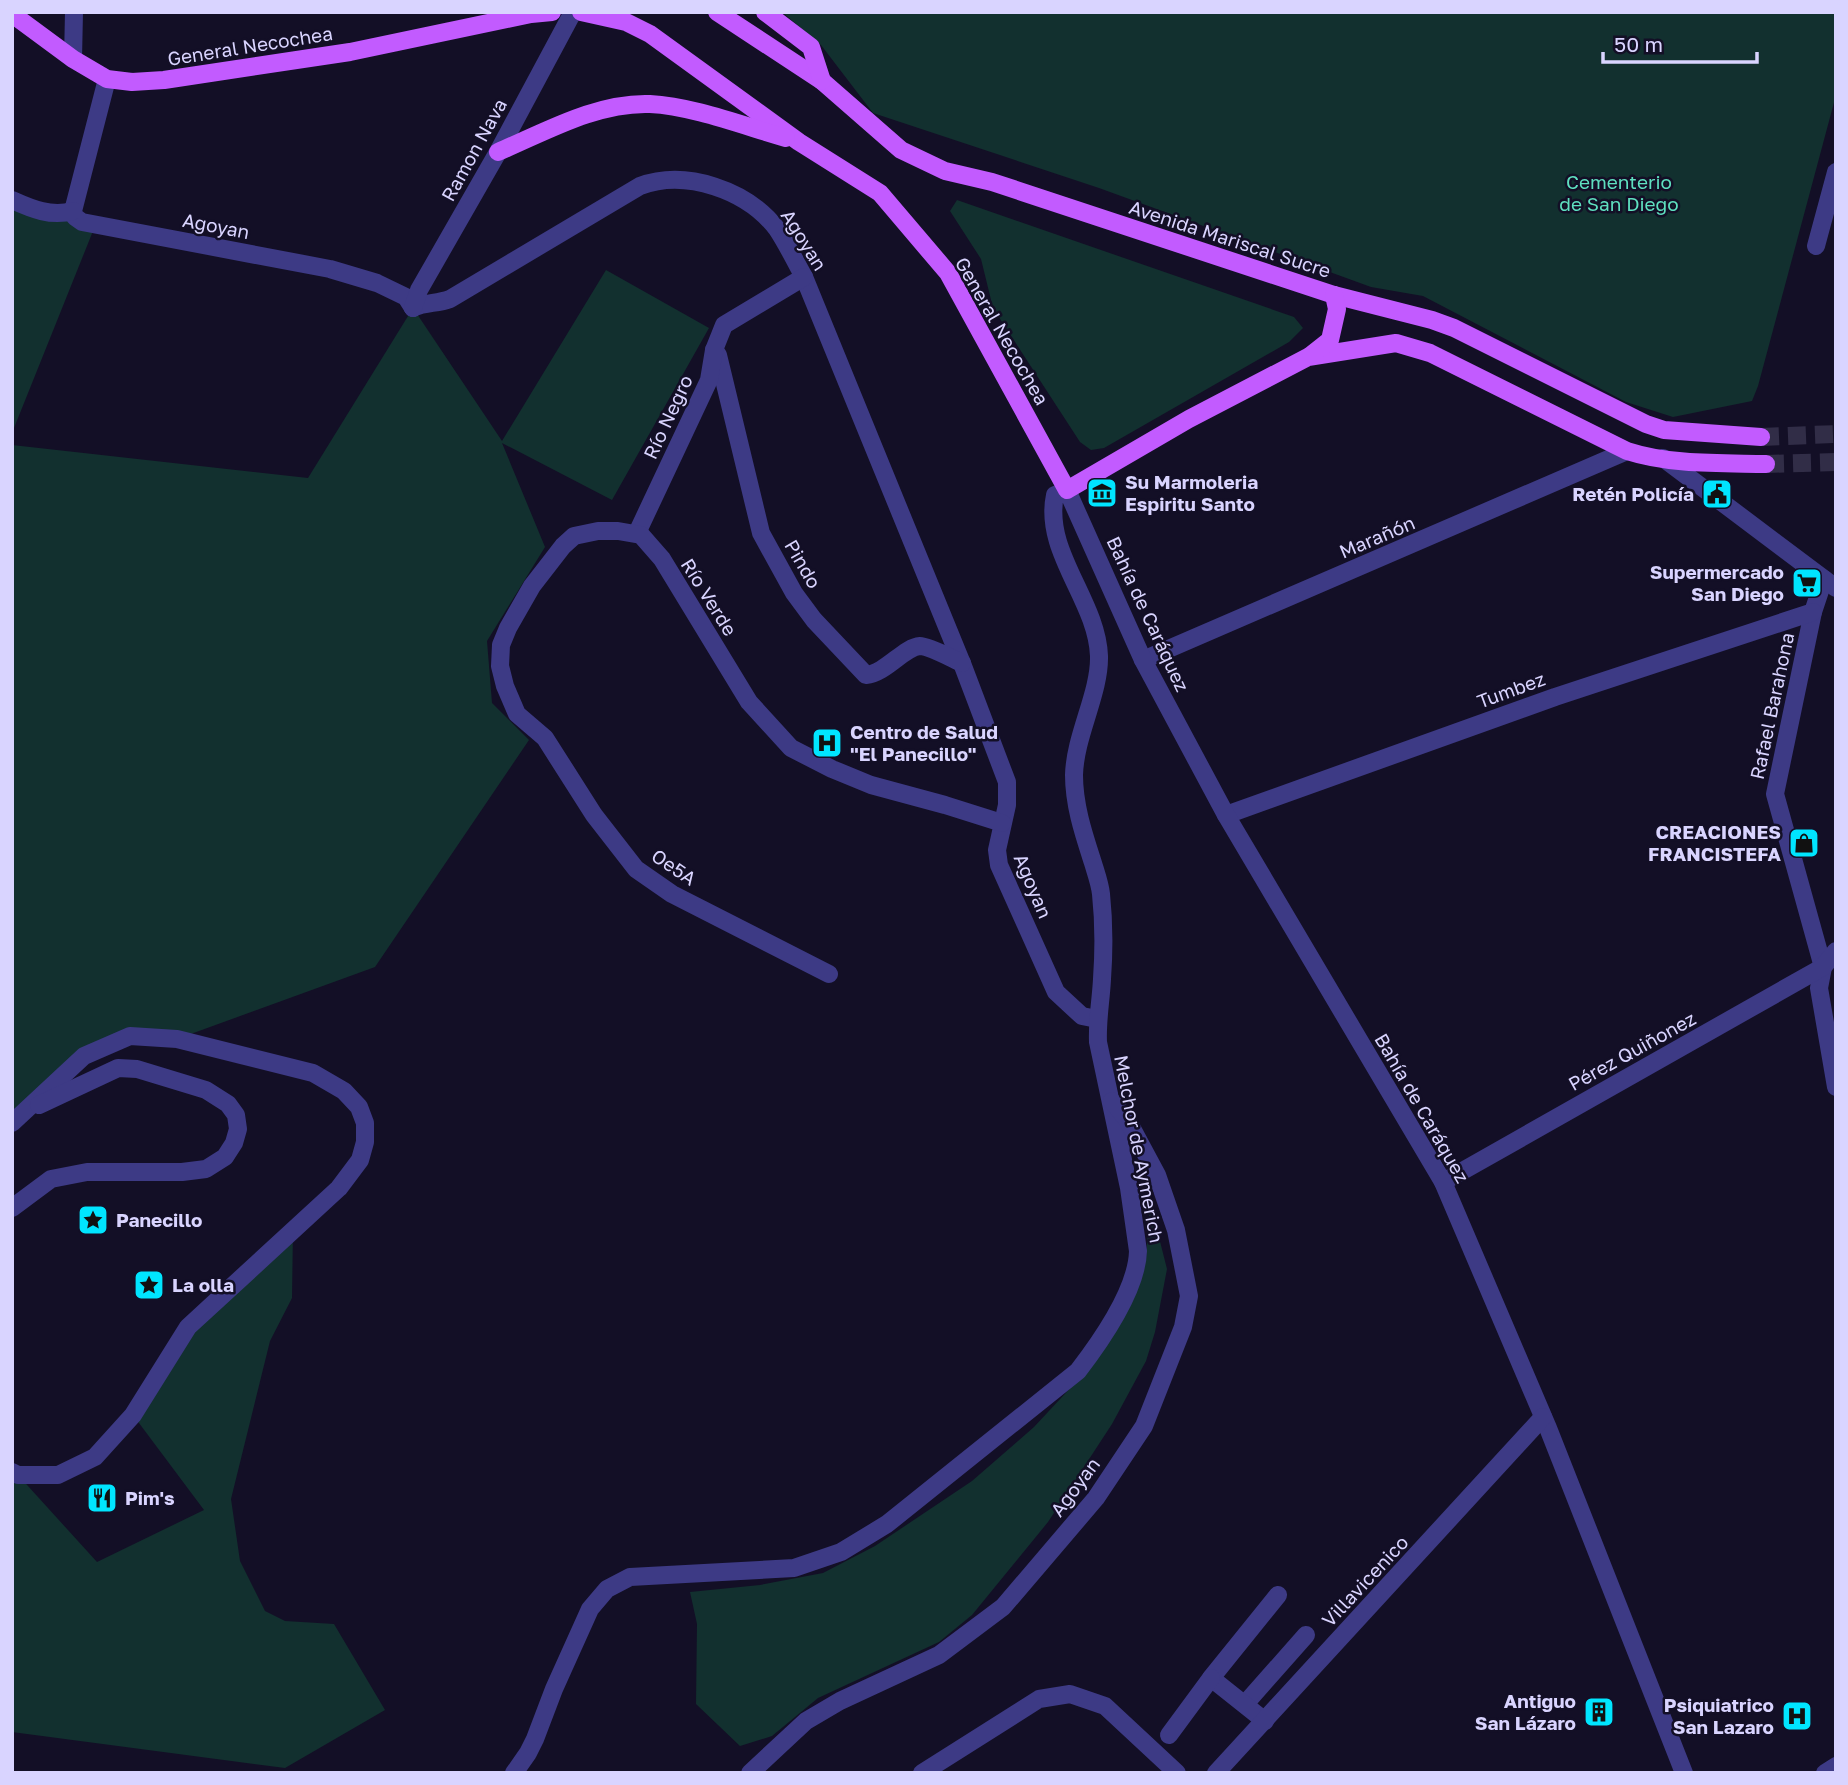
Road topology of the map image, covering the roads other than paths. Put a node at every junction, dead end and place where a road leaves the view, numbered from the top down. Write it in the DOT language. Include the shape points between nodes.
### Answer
graph roads {
  1 [pos="74,12"];
  2 [pos="552,12"];
  3 [pos="572,12"];
  4 [pos="581,12"];
  5 [pos="718,12"];
  6 [pos="765,12"];
  7 [pos="12,14"];
  8 [pos="73,59"];
  9 [pos="107,79"];
  10 [pos="822,80"];
  11 [pos="799,142"];
  12 [pos="498,152"];
  13 [pos="1836,172"];
  14 [pos="12,200"];
  15 [pos="73,211"];
  16 [pos="1816,246"];
  17 [pos="804,276"];
  18 [pos="1334,295"];
  19 [pos="413,308"];
  20 [pos="714,350"];
  21 [pos="1308,357"];
  22 [pos="1761,437"];
  23 [pos="1627,451"];
  24 [pos="1663,458"];
  25 [pos="1766,464"];
  26 [pos="1067,490"];
  27 [pos="637,533"];
  28 [pos="1830,584"];
  29 [pos="1813,612"];
  30 [pos="1143,660"];
  31 [pos="962,663"];
  32 [pos="1226,815"];
  33 [pos="1002,824"];
  34 [pos="1836,951"];
  35 [pos="1830,973"];
  36 [pos="829,974"];
  37 [pos="1097,1019"];
  38 [pos="1836,1087"];
  39 [pos="1110,1098"];
  40 [pos="18,1118"];
  41 [pos="1443,1182"];
  42 [pos="12,1208"];
  43 [pos="1543,1417"];
  44 [pos="12,1472"];
  45 [pos="1278,1595"];
  46 [pos="1306,1635"];
  47 [pos="1211,1678"];
  48 [pos="1245,1704"];
  49 [pos="1265,1721"];
  50 [pos="1169,1735"];
  51 [pos="1836,1766"];
  52 [pos="514,1773"];
  53 [pos="750,1773"];
  54 [pos="922,1773"];
  55 [pos="1177,1773"];
  56 [pos="1216,1773"];
  57 [pos="1684,1773"];
  58 [pos="1825,1773"];
  1 -- 8 [label="street"];
  2 -- 9 [label="main road, General Necochea" via="350,52 164,80"];
  3 -- 12 [label="street, Ramon Nava"];
  4 -- 11 [label="main road, General Necochea" via="625,22 650,34"];
  5 -- 10 [label="main road, Avenida Mariscal Sucre"];
  6 -- 10 [label="main road" via="811,47"];
  7 -- 8 [label="main road, General Necochea"];
  8 -- 9 [label="main road, General Necochea"];
  9 -- 15 [label="street"];
  10 -- 18 [label="main road, Avenida Mariscal Sucre" via="901,150 920,161"];
  11 -- 12 [label="main road" via="672,106 648,104 583,116"];
  11 -- 26 [label="main road, General Necochea" via="880,193 948,273"];
  12 -- 19 [label="street, Ramon Nava"];
  13 -- 16 [label="street"];
  14 -- 15 [label="street" via="33,210"];
  15 -- 19 [label="street, Agoyan" via="82,222 330,269 377,283 406,297"];
  17 -- 19 [label="street, Agoyan" via="777,230 759,211 706,184 657,180 450,299"];
  17 -- 20 [label="street, Río Negro" via="724,325"];
  17 -- 31 [label="street, Agoyan"];
  18 -- 21 [label="main road" via="1337,310 1330,340"];
  18 -- 22 [label="main road, Avenida Mariscal Sucre" via="1454,328 1626,416 1664,430"];
  20 -- 27 [label="street, Río Negro" via="709,380"];
  20 -- 31 [label="street, Pindo" via="761,533 814,620 866,675 922,646"];
  21 -- 23 [label="main road" via="1396,343 1430,353"];
  21 -- 26 [label="main road"];
  23 -- 24 [label="main road"];
  23 -- 30 [label="street, Marañón"];
  24 -- 25 [label="main road"];
  24 -- 28 [label="street"];
  26 -- 30 [label="street, Bahía de Caráquez"];
  26 -- 37 [label="street, Melchor de Aymerich" via="1055,495 1052,520 1091,619 1099,657 1074,775 1078,813 1101,891 1102,980"];
  27 -- 33 [label="street, Río Verde" via="662,559 749,702 791,748 871,785"];
  27 -- 36 [label="street, Oe5A" via="598,531 574,536 532,586 501,645 500,666 517,714 545,738 594,815 636,869 672,894"];
  28 -- 29 [label="street, Rafael Barahona"];
  29 -- 32 [label="street, Tumbez" via="1555,697"];
  29 -- 35 [label="street, Rafael Barahona" via="1775,801"];
  30 -- 32 [label="street, Bahía de Caráquez"];
  31 -- 33 [label="street, Agoyan" via="1007,782"];
  32 -- 41 [label="street, Bahía de Caráquez"];
  33 -- 37 [label="street, Agoyan" via="999,865 1056,992 1082,1016"];
  34 -- 35 [label="street, Pérez Quiñonez"];
  35 -- 38 [label="street, Rafael Barahona" via="1819,988"];
  35 -- 41 [label="street, Pérez Quiñonez"];
  37 -- 39 [label="street, Melchor de Aymerich"];
  39 -- 52 [label="street, Melchor de Aymerich" via="1138,1261 1114,1317 1078,1371 887,1524 841,1552 794,1568 630,1577 607,1589 590,1609 532,1746"];
  39 -- 53 [label="street, Agoyan" via="1157,1175 1176,1230 1189,1296 1183,1327 1144,1426 1096,1498 1003,1607 939,1655 806,1721"];
  40 -- 42 [label="street" via="118,1068 137,1069 206,1090 229,1104 238,1129 225,1157 206,1169 87,1172 51,1179"];
  40 -- 44 [label="street" via="84,1056 130,1036 177,1040 313,1073 344,1091 359,1107 365,1142 360,1160 339,1188 188,1327 133,1415 95,1457 58,1475"];
  41 -- 43 [label="street, Bahía de Caráquez"];
  43 -- 49 [label="street, Villavicenico"];
  43 -- 57 [label="street, Bahía de Caráquez"];
  45 -- 47 [label="street"];
  46 -- 48 [label="street"];
  47 -- 48 [label="street"];
  47 -- 50 [label="street"];
  48 -- 49 [label="street"];
  49 -- 56 [label="street, Villavicenico"];
  51 -- 58 [label="street"];
  54 -- 55 [label="street" via="1039,1699 1070,1694 1105,1706"];
}
